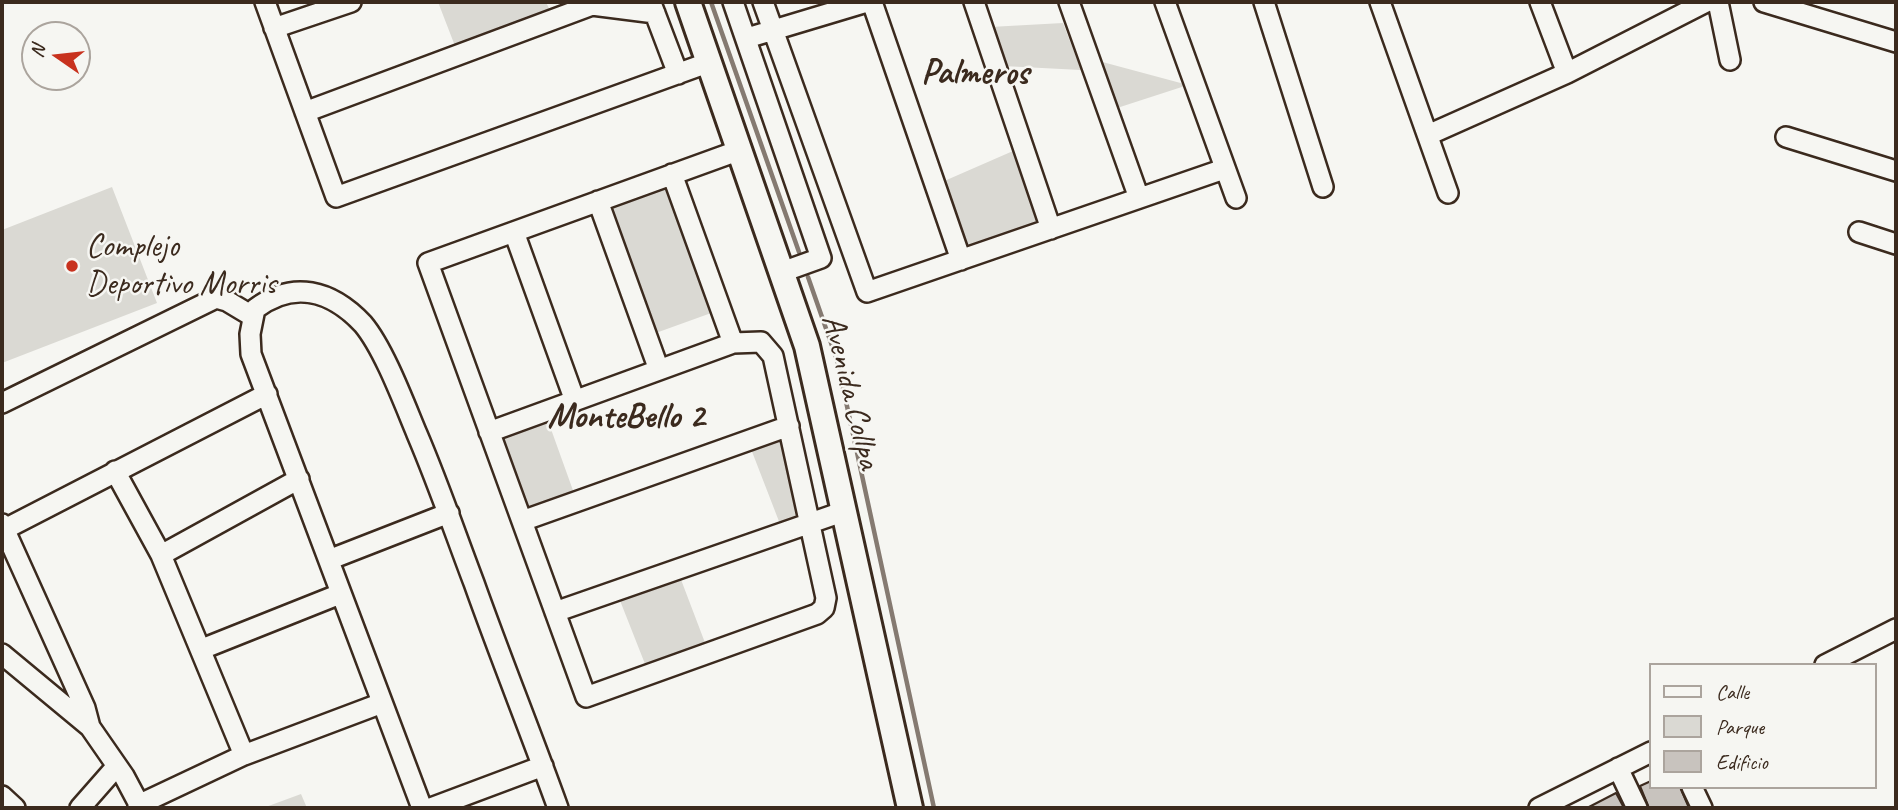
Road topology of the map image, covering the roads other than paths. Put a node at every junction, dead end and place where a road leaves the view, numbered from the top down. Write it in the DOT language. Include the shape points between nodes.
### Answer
graph roads {
  1 [pos="265,2"];
  2 [pos="351,2"];
  3 [pos="688,2"];
  4 [pos="733,2"];
  5 [pos="764,2"];
  6 [pos="867,2"];
  7 [pos="873,2"];
  8 [pos="974,2"];
  9 [pos="1069,2"];
  10 [pos="1164,2"];
  11 [pos="1264,2"];
  12 [pos="1380,2"];
  13 [pos="1540,2"];
  14 [pos="1706,2"];
  15 [pos="1718,2"];
  16 [pos="1764,2"];
  17 [pos="653,7"];
  18 [pos="559,9"];
  19 [pos="274,28"];
  20 [pos="773,29"];
  21 [pos="747,38"];
  22 [pos="1896,42"];
  23 [pos="1730,60"];
  24 [pos="710,62"];
  25 [pos="1567,73"];
  26 [pos="678,74"];
  27 [pos="305,111"];
  28 [pos="1428,135"];
  29 [pos="1786,137"];
  30 [pos="740,150"];
  31 [pos="1224,169"];
  32 [pos="1896,171"];
  33 [pos="672,174"];
  34 [pos="1323,187"];
  35 [pos="1448,193"];
  36 [pos="1139,198"];
  37 [pos="1236,198"];
  38 [pos="598,201"];
  39 [pos="1051,229"];
  40 [pos="514,232"];
  41 [pos="1859,232"];
  42 [pos="1896,244"];
  43 [pos="961,260"];
  44 [pos="782,272"];
  45 [pos="253,316"];
  46 [pos="733,343"];
  47 [pos="659,370"];
  48 [pos="267,394"];
  49 [pos="575,401"];
  50 [pos="2,403"];
  51 [pos="789,426"];
  52 [pos="489,432"];
  53 [pos="116,471"];
  54 [pos="299,479"];
  55 [pos="845,511"];
  56 [pos="449,513"];
  57 [pos="522,521"];
  58 [pos="810,521"];
  59 [pos="3,526"];
  60 [pos="161,555"];
  61 [pos="331,559"];
  62 [pos="340,594"];
  63 [pos="555,612"];
  64 [pos="1896,629"];
  65 [pos="202,649"];
  66 [pos="2,654"];
  67 [pos="1829,663"];
  68 [pos="382,703"];
  69 [pos="90,727"];
  70 [pos="1650,752"];
  71 [pos="244,755"];
  72 [pos="543,766"];
  73 [pos="116,767"];
  74 [pos="1618,768"];
  75 [pos="1693,789"];
  76 [pos="2,796"];
  77 [pos="139,807"];
  78 [pos="15,808"];
  79 [pos="80,808"];
  80 [pos="422,808"];
  81 [pos="431,808"];
  82 [pos="558,808"];
  83 [pos="910,808"];
  84 [pos="1539,808"];
  85 [pos="1637,808"];
  86 [pos="1702,808"];
  1 -- 19 [label="street"];
  2 -- 19 [label="street"];
  3 -- 24 [label="main road, Avenida Collpa"];
  4 -- 21 [label="street"];
  5 -- 20 [label="street"];
  6 -- 20 [label="street"];
  7 -- 43 [label="street"];
  8 -- 39 [label="street"];
  9 -- 36 [label="street"];
  10 -- 31 [label="street"];
  11 -- 34 [label="street"];
  12 -- 28 [label="street"];
  13 -- 25 [label="street"];
  14 -- 25 [label="street"];
  15 -- 23 [label="street"];
  16 -- 22 [label="street"];
  17 -- 18 [label="street"];
  17 -- 26 [label="street"];
  18 -- 27 [label="street"];
  19 -- 27 [label="street"];
  20 -- 21 [label="street"];
  20 -- 43 [label="street" via="867,292"];
  21 -- 44 [label="street" via="821,258"];
  24 -- 26 [label="street"];
  24 -- 30 [label="main road, Avenida Collpa"];
  25 -- 28 [label="street"];
  26 -- 27 [label="street" via="336,197"];
  28 -- 35 [label="street"];
  29 -- 32 [label="street"];
  30 -- 33 [label="street"];
  30 -- 44 [label="main road, Avenida Collpa"];
  31 -- 36 [label="street"];
  31 -- 37 [label="street"];
  33 -- 38 [label="street"];
  33 -- 46 [label="street"];
  36 -- 39 [label="street"];
  38 -- 40 [label="street"];
  38 -- 47 [label="street"];
  39 -- 43 [label="street"];
  40 -- 49 [label="street"];
  40 -- 52 [label="street" via="428,263"];
  41 -- 42 [label="street"];
  44 -- 55 [label="main road, Avenida Collpa" via="807,346"];
  45 -- 48 [label="street" via="251,354"];
  45 -- 50 [label="street" via="216,298"];
  45 -- 56 [label="street" via="270,297 296,290 328,299 354,315 380,351"];
  46 -- 47 [label="street"];
  46 -- 51 [label="street" via="761,342 769,349"];
  47 -- 49 [label="street"];
  48 -- 53 [label="street"];
  48 -- 54 [label="street"];
  49 -- 52 [label="street"];
  51 -- 57 [label="street"];
  51 -- 58 [label="street"];
  52 -- 57 [label="street"];
  53 -- 59 [label="street"];
  53 -- 60 [label="street"];
  54 -- 60 [label="street"];
  54 -- 61 [label="street"];
  55 -- 58 [label="street"];
  55 -- 83 [label="main road, Avenida Collpa"];
  56 -- 61 [label="street"];
  56 -- 72 [label="street"];
  57 -- 63 [label="street"];
  58 -- 63 [label="street"];
  58 -- 63 [label="street" via="826,598 817,614 586,697"];
  59 -- 69 [label="street"];
  60 -- 65 [label="street"];
  61 -- 62 [label="street"];
  62 -- 65 [label="street"];
  62 -- 68 [label="street"];
  64 -- 67 [label="street"];
  65 -- 71 [label="street"];
  66 -- 69 [label="street"];
  68 -- 71 [label="street"];
  68 -- 80 [label="street"];
  69 -- 73 [label="street"];
  70 -- 74 [label="street"];
  71 -- 77 [label="street"];
  72 -- 81 [label="street"];
  72 -- 82 [label="street"];
  73 -- 77 [label="street"];
  73 -- 79 [label="street"];
  74 -- 84 [label="street"];
  74 -- 85 [label="street"];
  75 -- 86 [label="street"];
  76 -- 78 [label="street"];
}
